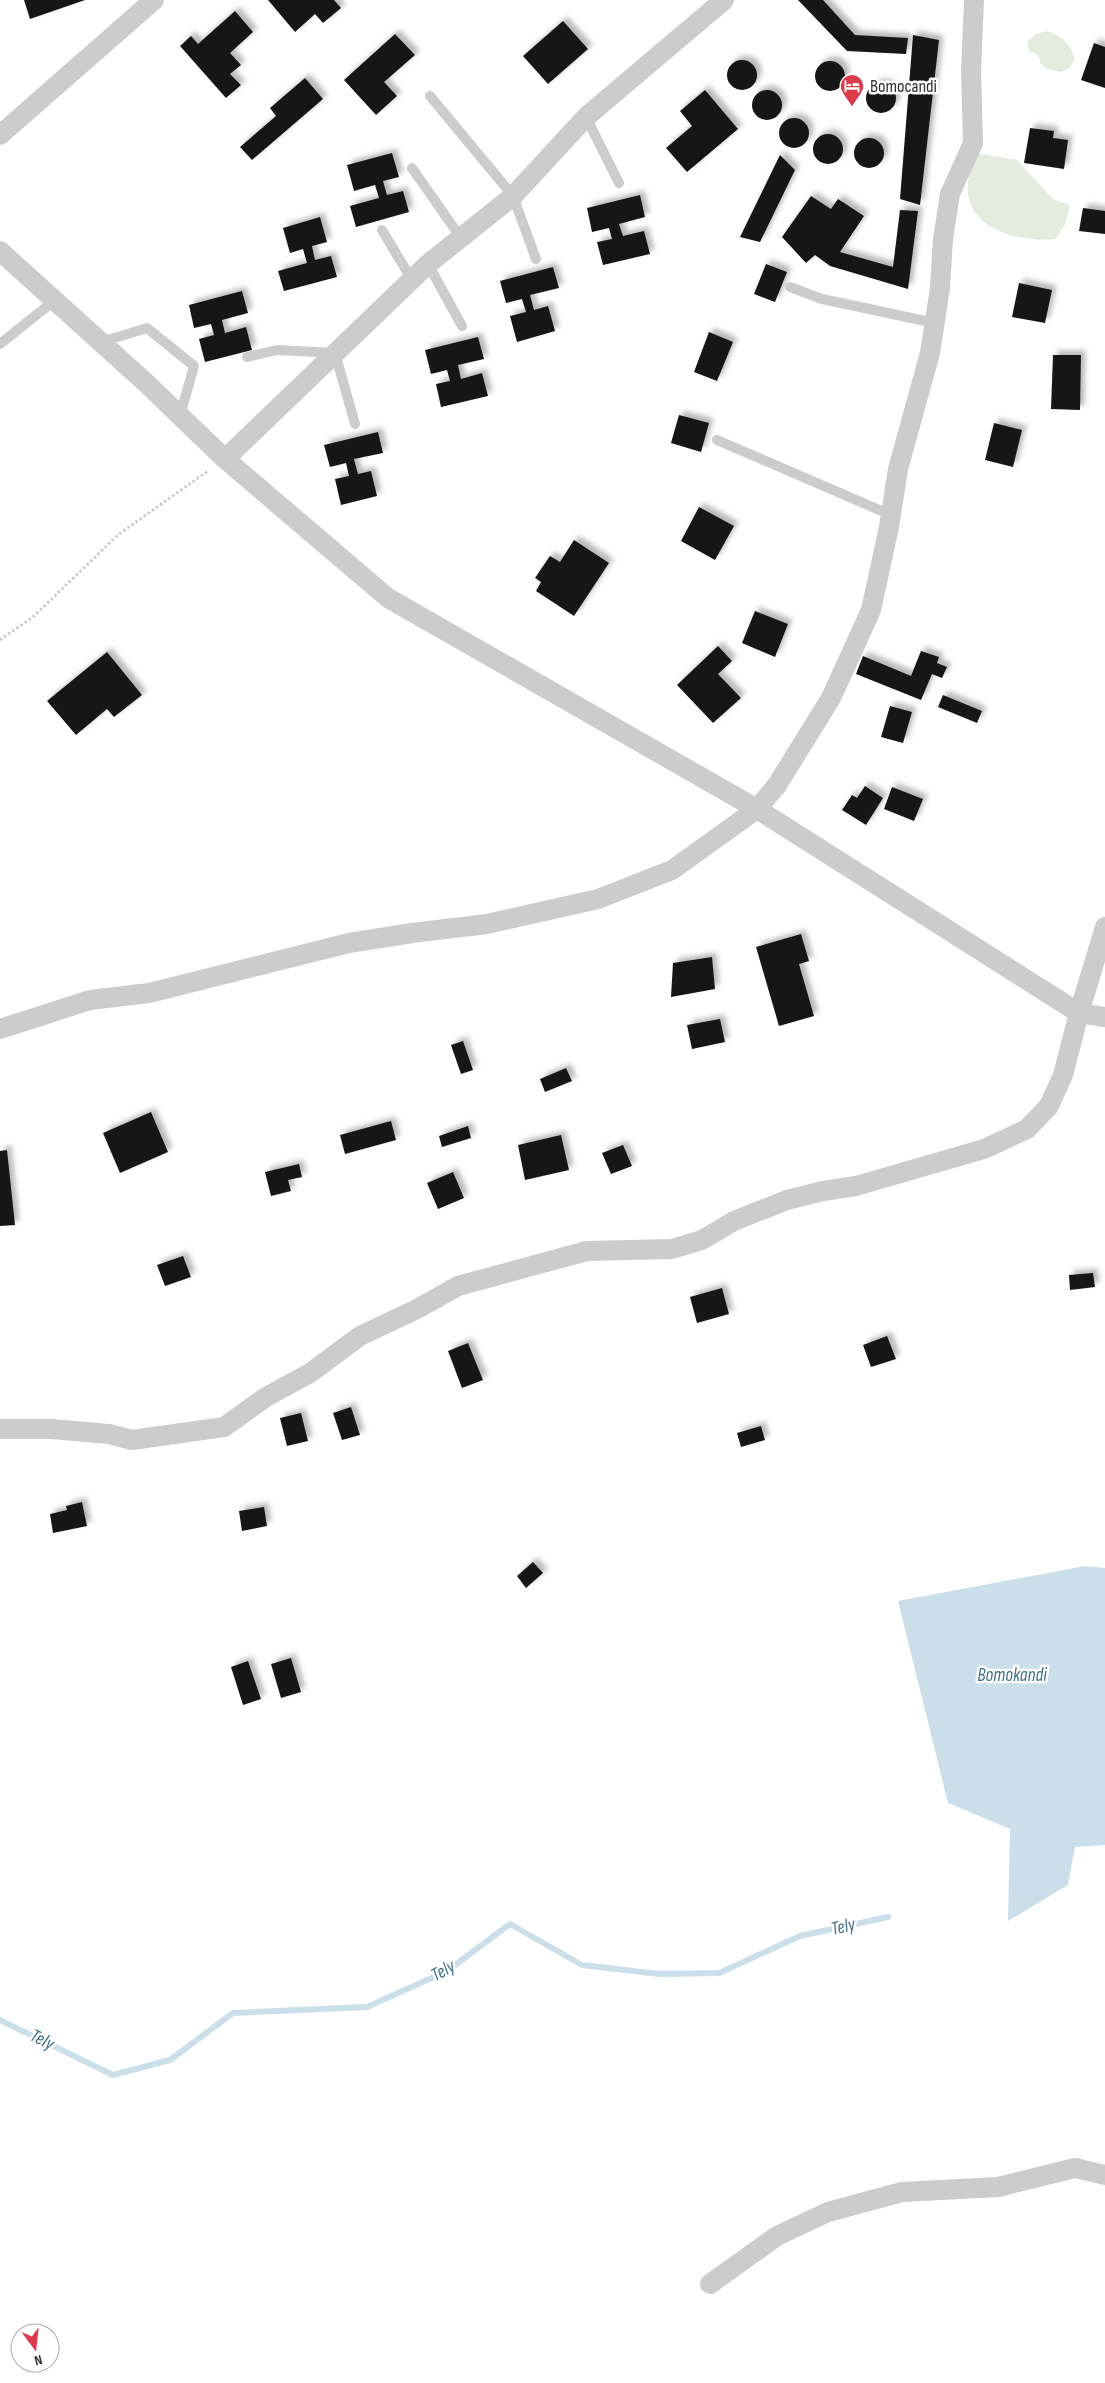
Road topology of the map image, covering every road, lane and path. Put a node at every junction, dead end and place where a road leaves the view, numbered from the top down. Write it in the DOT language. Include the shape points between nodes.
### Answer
graph roads {
  1 [pos="154,0"];
  2 [pos="974,0"];
  3 [pos="716,2"];
  4 [pos="430,96"];
  5 [pos="586,117"];
  6 [pos="0,135"];
  7 [pos="412,168"];
  8 [pos="619,183"];
  9 [pos="513,196"];
  10 [pos="382,230"];
  11 [pos="461,238"];
  12 [pos="0,251"];
  13 [pos="536,259"];
  14 [pos="428,264"];
  15 [pos="412,280"];
  16 [pos="790,287"];
  17 [pos="55,300"];
  18 [pos="935,323"];
  19 [pos="462,326"];
  20 [pos="101,342"];
  21 [pos="0,344"];
  22 [pos="335,353"];
  23 [pos="247,357"];
  24 [pos="180,416"];
  25 [pos="355,424"];
  26 [pos="717,440"];
  27 [pos="224,459"];
  28 [pos="891,516"];
  29 [pos="0,640"];
  30 [pos="757,809"];
  31 [pos="1105,927"];
  32 [pos="1079,1012"];
  33 [pos="1105,1017"];
  34 [pos="0,1030"];
  35 [pos="0,1429"];
  36 [pos="1105,2175"];
  37 [pos="710,2284"];
  1 -- 6 [label="street"];
  2 -- 18 [label="street" via="973,143 950,194"];
  3 -- 5 [label="street"];
  4 -- 9 [label="lane"];
  5 -- 8 [label="lane"];
  5 -- 9 [label="street"];
  7 -- 11 [label="lane"];
  9 -- 11 [label="street"];
  9 -- 13 [label="lane"];
  10 -- 15 [label="lane"];
  11 -- 14 [label="street"];
  12 -- 17 [label="street"];
  14 -- 15 [label="street"];
  14 -- 19 [label="lane"];
  15 -- 22 [label="street"];
  16 -- 18 [label="lane" via="822,299"];
  17 -- 20 [label="street"];
  17 -- 21 [label="lane"];
  18 -- 28 [label="street" via="921,391 898,468"];
  20 -- 24 [label="street"];
  20 -- 24 [label="lane" via="147,328 194,366"];
  22 -- 23 [label="lane" via="277,350"];
  22 -- 25 [label="lane"];
  22 -- 27 [label="street"];
  24 -- 27 [label="street"];
  26 -- 28 [label="lane"];
  27 -- 29 [label="path" via="119,534 33,617"];
  27 -- 30 [label="street" via="388,598"];
  28 -- 30 [label="street" via="871,610 851,656 806,740"];
  30 -- 32 [label="street"];
  30 -- 34 [label="street" via="672,870 598,899 487,924 349,943 149,993 90,1000"];
  31 -- 32 [label="street"];
  32 -- 33 [label="street"];
  32 -- 35 [label="street" via="1063,1075 1049,1106 1027,1129 984,1149 856,1186 823,1190 787,1200 734,1221 702,1240 672,1249 587,1251 458,1286 360,1336 310,1373 266,1397 224,1427 132,1440 109,1434 52,1429"];
  36 -- 37 [label="street" via="1075,2168 998,2187 902,2192 828,2212 777,2236"];
}
